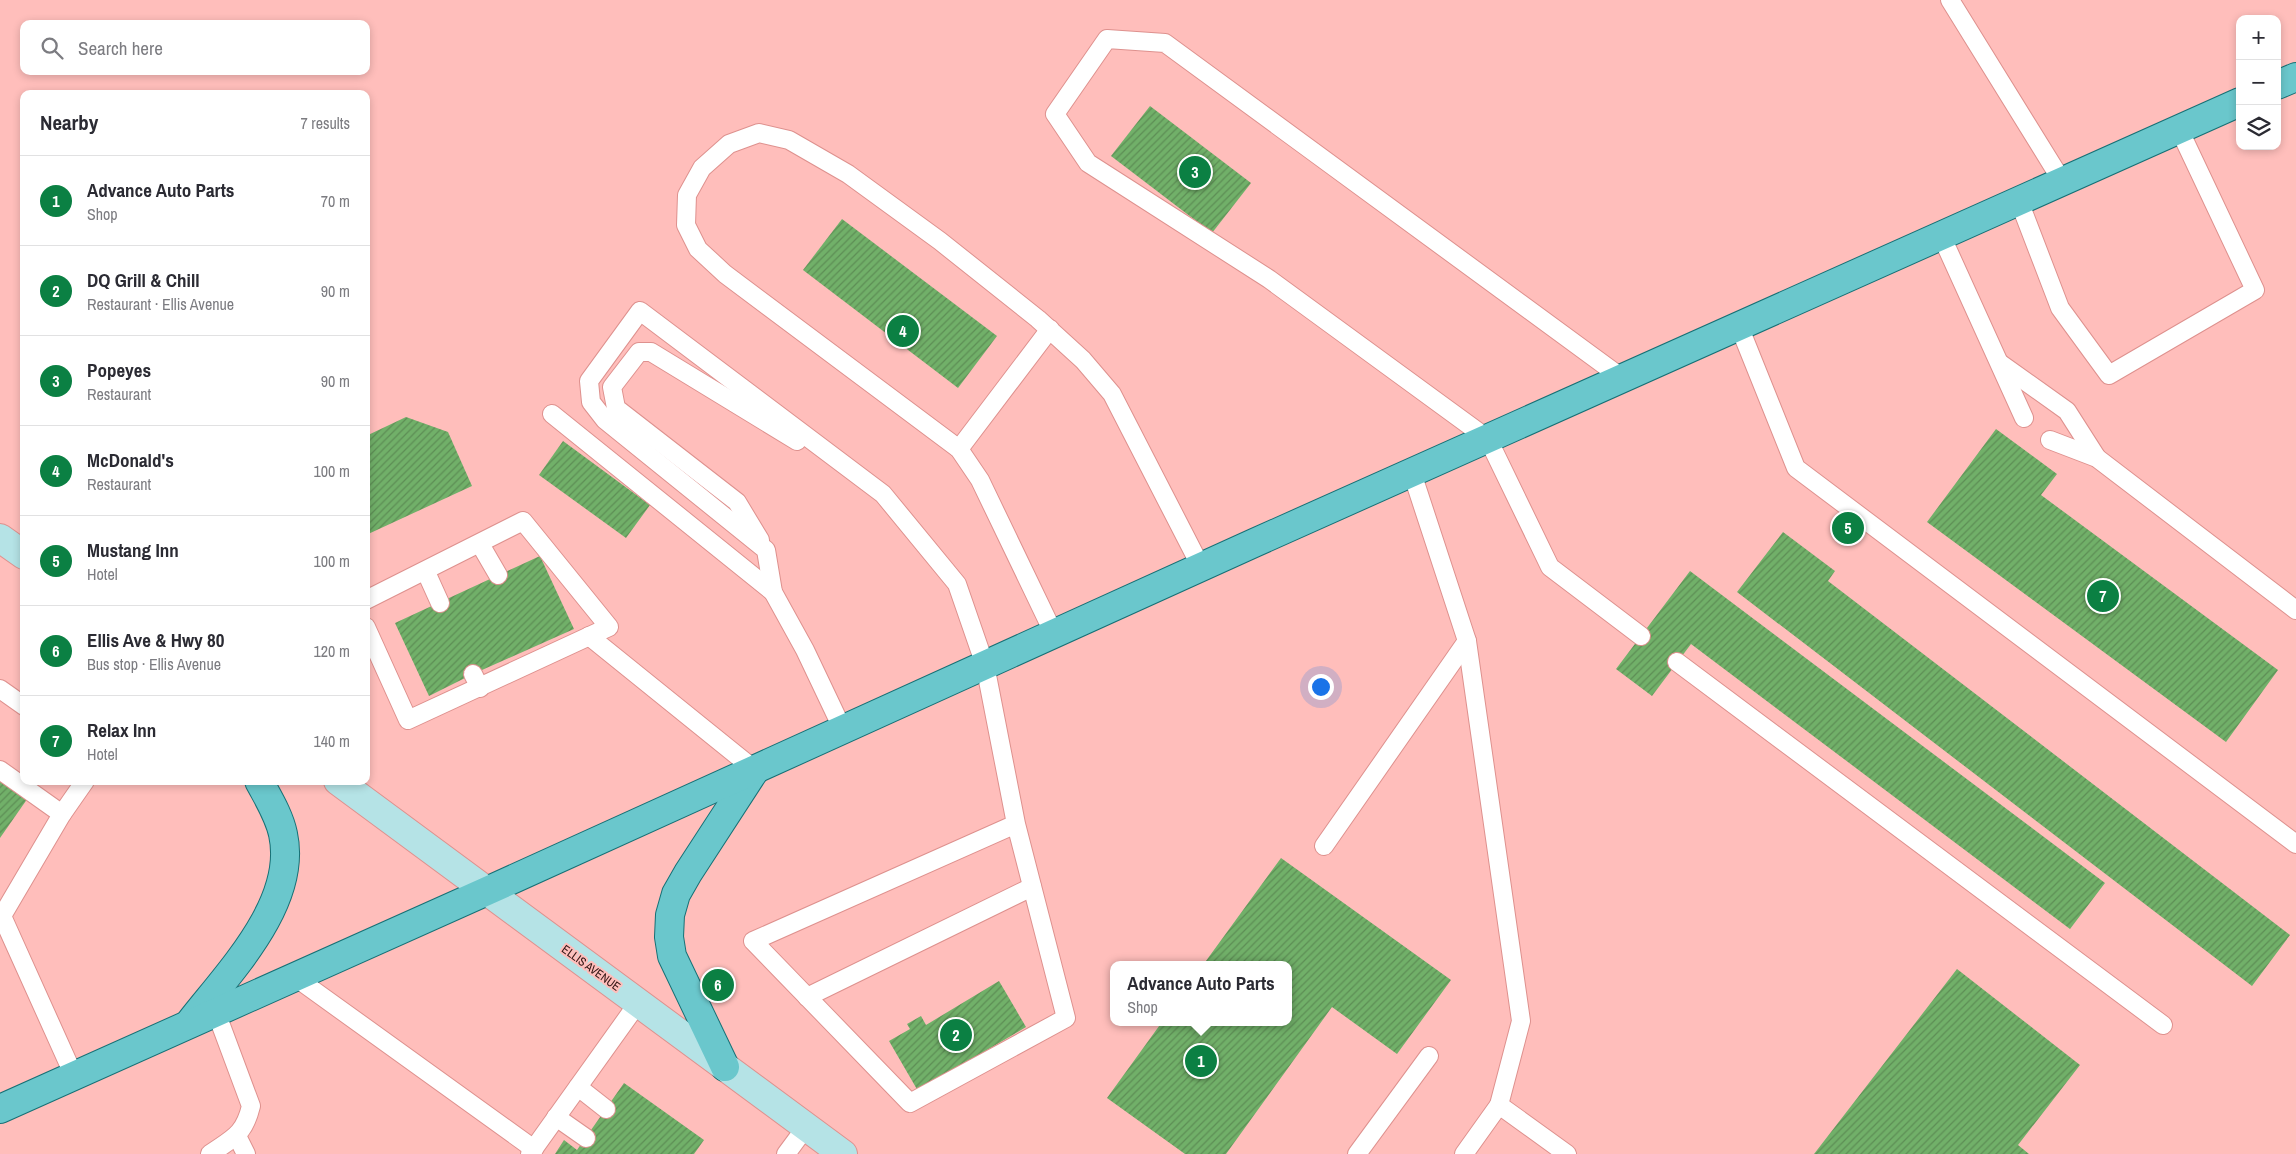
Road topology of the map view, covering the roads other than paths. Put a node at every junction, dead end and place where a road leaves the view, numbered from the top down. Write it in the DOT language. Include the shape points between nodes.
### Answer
graph roads {
  1 [pos="1950,0"];
  2 [pos="2296,77"];
  3 [pos="2281,83"];
  4 [pos="2236,104"];
  5 [pos="2179,129"];
  6 [pos="2062,182"];
  7 [pos="2019,201"];
  8 [pos="1941,235"];
  9 [pos="1739,326"];
  10 [pos="1050,329"];
  11 [pos="2000,364"];
  12 [pos="1622,378"];
  13 [pos="552,414"];
  14 [pos="2024,418"];
  15 [pos="1488,438"];
  16 [pos="2050,440"];
  17 [pos="959,449"];
  18 [pos="2097,458"];
  19 [pos="842,464"];
  20 [pos="1412,473"];
  21 [pos="0,538"];
  22 [pos="480,544"];
  23 [pos="766,550"];
  24 [pos="20,552"];
  25 [pos="1202,567"];
  26 [pos="426,572"];
  27 [pos="498,575"];
  28 [pos="773,592"];
  29 [pos="370,598"];
  30 [pos="440,603"];
  31 [pos="2296,610"];
  32 [pos="1054,634"];
  33 [pos="370,636"];
  34 [pos="589,636"];
  35 [pos="1641,636"];
  36 [pos="1466,641"];
  37 [pos="1677,662"];
  38 [pos="985,665"];
  39 [pos="0,689"];
  40 [pos="20,703"];
  41 [pos="844,730"];
  42 [pos="0,770"];
  43 [pos="755,770"];
  44 [pos="20,784"];
  45 [pos="21,785"];
  46 [pos="82,785"];
  47 [pos="261,785"];
  48 [pos="343,785"];
  49 [pos="62,814"];
  50 [pos="1016,824"];
  51 [pos="2296,844"];
  52 [pos="1324,846"];
  53 [pos="1032,887"];
  54 [pos="487,891"];
  55 [pos="1,915"];
  56 [pos="295,977"];
  57 [pos="807,996"];
  58 [pos="638,1003"];
  59 [pos="216,1012"];
  60 [pos="189,1024"];
  61 [pos="2163,1025"];
  62 [pos="1429,1056"];
  63 [pos="725,1067"];
  64 [pos="74,1076"];
  65 [pos="578,1088"];
  66 [pos="1499,1105"];
  67 [pos="0,1109"];
  68 [pos="606,1109"];
  69 [pos="556,1117"];
  70 [pos="806,1127"];
  71 [pos="237,1136"];
  72 [pos="586,1138"];
  73 [pos="532,1152"];
  74 [pos="210,1154"];
  75 [pos="246,1154"];
  76 [pos="786,1154"];
  77 [pos="843,1154"];
  78 [pos="1357,1154"];
  79 [pos="1464,1154"];
  80 [pos="1567,1154"];
  1 -- 6 [label="lane"];
  2 -- 3 [label="main road"];
  4 -- 5 [label="main road"];
  5 -- 6 [label="main road"];
  5 -- 7 [label="lane" via="2255,290 2109,375 2060,308"];
  6 -- 7 [label="main road"];
  7 -- 8 [label="main road"];
  8 -- 9 [label="main road"];
  8 -- 11 [label="lane"];
  9 -- 12 [label="main road"];
  9 -- 51 [label="lane" via="1796,468"];
  10 -- 17 [label="lane"];
  10 -- 17 [label="lane" via="848,174 789,140 759,133 729,144 702,168 687,195 686,225 698,250 725,274"];
  10 -- 25 [label="lane" via="1112,394"];
  11 -- 14 [label="lane"];
  11 -- 18 [label="lane" via="2067,411"];
  12 -- 15 [label="main road"];
  12 -- 15 [label="lane" via="1165,43 1107,39 1055,114 1088,163 1269,279"];
  13 -- 28 [label="lane"];
  15 -- 20 [label="main road"];
  15 -- 35 [label="lane" via="1550,567"];
  16 -- 18 [label="lane"];
  17 -- 32 [label="lane" via="980,480"];
  18 -- 31 [label="lane"];
  19 -- 23 [label="lane" via="785,435 651,352 639,352 612,387 616,408 737,502"];
  19 -- 23 [label="lane" via="640,311 589,381 591,402 605,420"];
  19 -- 38 [label="lane" via="883,494 957,584"];
  20 -- 25 [label="main road"];
  20 -- 36 [label="lane"];
  21 -- 24 [label="main road"];
  22 -- 26 [label="lane"];
  22 -- 27 [label="lane"];
  22 -- 34 [label="lane" via="523,521 609,627"];
  23 -- 28 [label="lane"];
  25 -- 32 [label="main road"];
  26 -- 29 [label="lane"];
  26 -- 30 [label="lane"];
  28 -- 41 [label="lane"];
  32 -- 38 [label="main road"];
  33 -- 34 [label="lane" via="408,720 476,681 536,654"];
  34 -- 43 [label="lane"];
  36 -- 52 [label="lane"];
  36 -- 66 [label="lane" via="1521,1021"];
  37 -- 61 [label="lane"];
  38 -- 41 [label="main road"];
  38 -- 50 [label="lane"];
  39 -- 40 [label="lane"];
  41 -- 43 [label="main road"];
  42 -- 44 [label="lane"];
  43 -- 54 [label="main road"];
  43 -- 63 [label="main road" via="688,873 676,894 670,916 672,956"];
  45 -- 49 [label="lane"];
  46 -- 49 [label="lane"];
  47 -- 60 [label="main road" via="283,833 286,857 280,884 270,913 253,941"];
  48 -- 54 [label="main road, ELLIS AVENUE"];
  49 -- 55 [label="lane"];
  50 -- 53 [label="lane"];
  50 -- 57 [label="lane" via="753,942"];
  53 -- 57 [label="lane"];
  53 -- 57 [label="lane" via="1066,1018 910,1103"];
  54 -- 56 [label="main road"];
  54 -- 58 [label="main road, ELLIS AVENUE"];
  55 -- 64 [label="lane"];
  56 -- 59 [label="main road"];
  56 -- 73 [label="lane"];
  58 -- 63 [label="main road, ELLIS AVENUE"];
  58 -- 65 [label="lane"];
  59 -- 60 [label="main road"];
  59 -- 71 [label="lane" via="251,1106 247,1122"];
  60 -- 64 [label="main road"];
  62 -- 78 [label="lane"];
  63 -- 70 [label="main road, ELLIS AVENUE"];
  64 -- 67 [label="main road"];
  65 -- 68 [label="lane"];
  65 -- 69 [label="lane"];
  66 -- 79 [label="lane"];
  66 -- 80 [label="lane"];
  69 -- 72 [label="lane"];
  69 -- 73 [label="lane"];
  70 -- 76 [label="lane"];
  70 -- 77 [label="main road, ELLIS AVENUE"];
  71 -- 74 [label="lane"];
  71 -- 75 [label="lane"];
}
